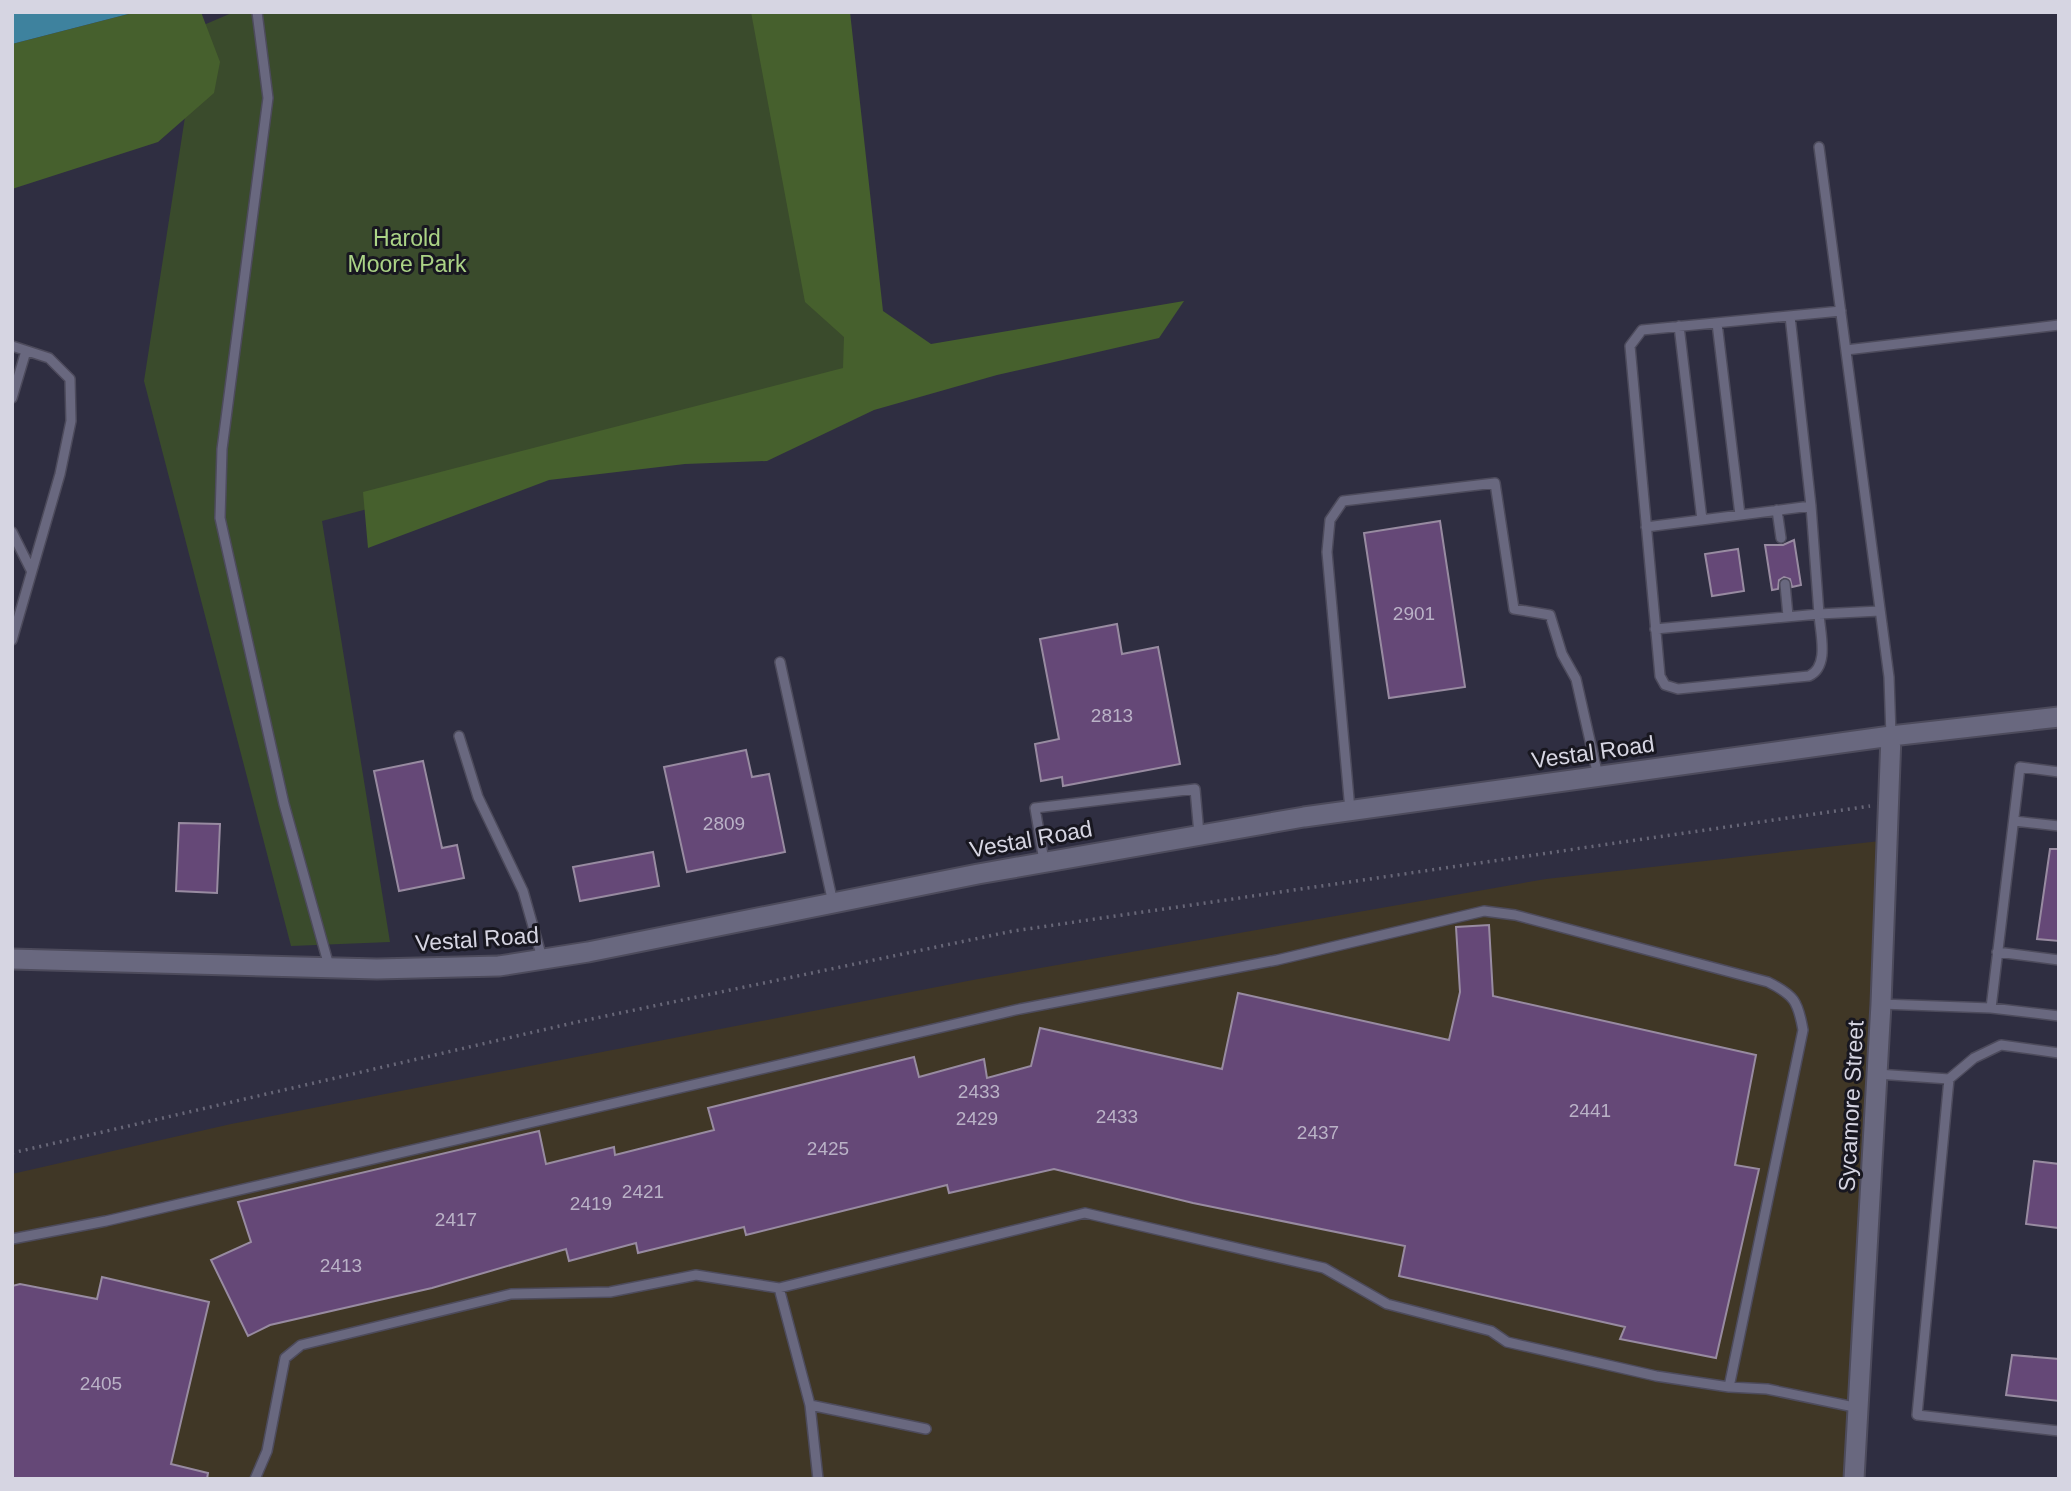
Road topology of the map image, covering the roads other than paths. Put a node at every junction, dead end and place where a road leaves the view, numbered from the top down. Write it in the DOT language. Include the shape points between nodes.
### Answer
graph roads {
  1 [pos="257,12"];
  2 [pos="1819,147"];
  3 [pos="1841,311"];
  4 [pos="1790,316"];
  5 [pos="1717,323"];
  6 [pos="2059,325"];
  7 [pos="1679,326"];
  8 [pos="12,346"];
  9 [pos="1846,350"];
  10 [pos="26,351"];
  11 [pos="12,398"];
  12 [pos="1811,506"];
  13 [pos="1777,510"];
  14 [pos="1740,515"];
  15 [pos="1702,520"];
  16 [pos="1646,527"];
  17 [pos="12,532"];
  18 [pos="1781,538"];
  19 [pos="31,570"];
  20 [pos="1785,584"];
  21 [pos="1880,611"];
  22 [pos="1819,614"];
  23 [pos="1788,616"];
  24 [pos="1655,629"];
  25 [pos="12,640"];
  26 [pos="780,662"];
  27 [pos="2059,717"];
  28 [pos="459,736"];
  29 [pos="1891,736"];
  30 [pos="2059,772"];
  31 [pos="1598,776"];
  32 [pos="1350,810"];
  33 [pos="2014,821"];
  34 [pos="2059,826"];
  35 [pos="1199,834"];
  36 [pos="1044,862"];
  37 [pos="833,903"];
  38 [pos="1997,953"];
  39 [pos="12,959"];
  40 [pos="543,960"];
  41 [pos="2059,960"];
  42 [pos="330,969"];
  43 [pos="1881,1004"];
  44 [pos="1991,1008"];
  45 [pos="2059,1016"];
  46 [pos="2059,1053"];
  47 [pos="1877,1074"];
  48 [pos="1949,1079"];
  49 [pos="12,1239"];
  50 [pos="779,1288"];
  51 [pos="1729,1387"];
  52 [pos="810,1405"];
  53 [pos="1859,1408"];
  54 [pos="926,1429"];
  55 [pos="2059,1431"];
  56 [pos="255,1479"];
  57 [pos="818,1479"];
  58 [pos="1854,1479"];
  1 -- 42 [label="lane" via="268,98 222,449 220,518 284,804"];
  2 -- 3 [label="lane"];
  3 -- 4 [label="lane"];
  3 -- 9 [label="lane"];
  4 -- 5 [label="lane"];
  4 -- 12 [label="lane"];
  5 -- 7 [label="lane"];
  5 -- 14 [label="lane"];
  6 -- 9 [label="lane"];
  7 -- 15 [label="lane"];
  7 -- 16 [label="lane" via="1642,330 1630,346"];
  8 -- 10 [label="lane"];
  9 -- 21 [label="lane"];
  10 -- 11 [label="lane"];
  10 -- 19 [label="lane" via="49,358 70,379 71,421"];
  12 -- 13 [label="lane"];
  12 -- 22 [label="lane"];
  13 -- 14 [label="lane"];
  13 -- 18 [label="lane"];
  14 -- 15 [label="lane"];
  15 -- 16 [label="lane"];
  16 -- 24 [label="lane"];
  17 -- 19 [label="lane"];
  19 -- 25 [label="lane"];
  20 -- 23 [label="lane"];
  21 -- 22 [label="lane"];
  21 -- 29 [label="lane"];
  22 -- 23 [label="lane"];
  22 -- 24 [label="lane" via="1822,663 1817,672 1678,689 1665,685 1660,676"];
  23 -- 24 [label="lane"];
  26 -- 37 [label="lane"];
  27 -- 29 [label="street, Vestal Road"];
  28 -- 40 [label="lane" via="478,797 523,891"];
  29 -- 31 [label="street, Vestal Road"];
  29 -- 43 [label="street, Sycamore Street"];
  30 -- 33 [label="lane" via="2020,767"];
  31 -- 32 [label="street, Vestal Road"];
  31 -- 32 [label="lane" via="1576,679 1562,654 1550,615 1514,609 1495,483 1343,500 1330,520 1327,552"];
  32 -- 35 [label="street, Vestal Road"];
  33 -- 34 [label="lane"];
  33 -- 38 [label="lane"];
  35 -- 36 [label="street, Vestal Road"];
  35 -- 36 [label="lane" via="1195,789 1035,808"];
  36 -- 37 [label="street, Vestal Road"];
  37 -- 40 [label="street, Vestal Road"];
  38 -- 41 [label="lane"];
  38 -- 44 [label="lane"];
  39 -- 42 [label="street, Vestal Road"];
  40 -- 42 [label="street, Vestal Road" via="462,969"];
  43 -- 44 [label="lane"];
  43 -- 47 [label="street, Sycamore Street"];
  44 -- 45 [label="lane"];
  46 -- 48 [label="lane" via="2001,1045 1974,1058"];
  47 -- 48 [label="lane"];
  47 -- 53 [label="street, Sycamore Street"];
  48 -- 55 [label="lane" via="1917,1415"];
  49 -- 51 [label="lane" via="1007,1012 1277,960 1485,911 1768,982 1787,991 1799,1006 1803,1030"];
  50 -- 51 [label="lane" via="1085,1213 1324,1268 1387,1304 1491,1331 1507,1342 1656,1376"];
  50 -- 52 [label="lane"];
  50 -- 56 [label="lane" via="696,1275 610,1292 511,1294 301,1345 285,1358 267,1451"];
  51 -- 53 [label="lane" via="1767,1389"];
  52 -- 54 [label="lane"];
  52 -- 57 [label="lane"];
  53 -- 58 [label="street, Sycamore Street"];
}
